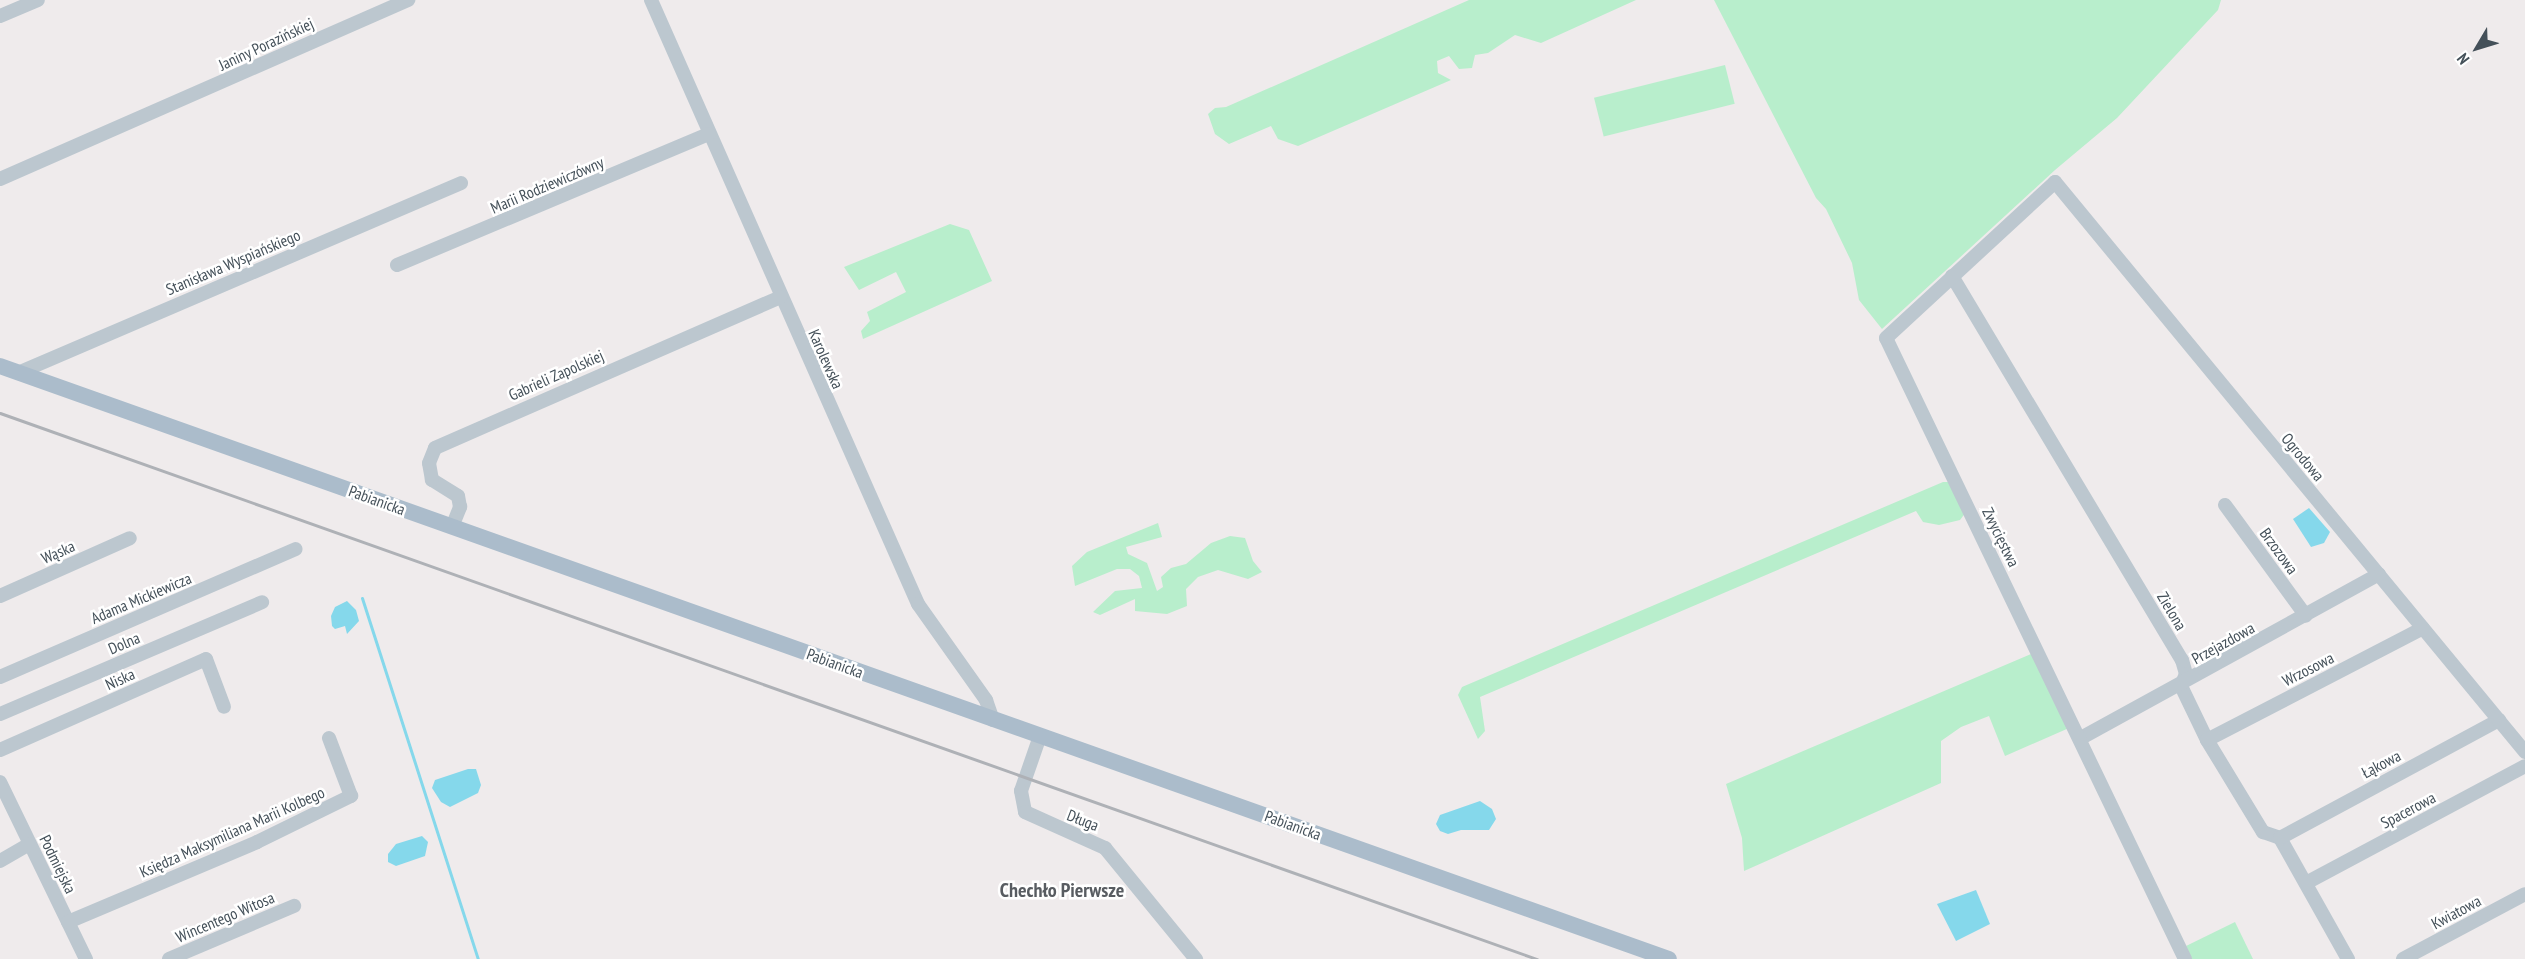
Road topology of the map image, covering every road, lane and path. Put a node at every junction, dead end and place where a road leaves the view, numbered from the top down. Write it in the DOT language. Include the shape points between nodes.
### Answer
graph roads {
  1 [pos="38,0"];
  2 [pos="408,0"];
  3 [pos="651,0"];
  4 [pos="0,16"];
  5 [pos="709,134"];
  6 [pos="0,179"];
  7 [pos="2055,182"];
  8 [pos="461,183"];
  9 [pos="398,265"];
  10 [pos="1952,276"];
  11 [pos="780,297"];
  12 [pos="0,366"];
  13 [pos="18,373"];
  14 [pos="2225,505"];
  15 [pos="452,527"];
  16 [pos="130,538"];
  17 [pos="296,549"];
  18 [pos="2379,574"];
  19 [pos="0,596"];
  20 [pos="262,602"];
  21 [pos="2306,616"];
  22 [pos="2423,628"];
  23 [pos="0,677"];
  24 [pos="2181,686"];
  25 [pos="224,707"];
  26 [pos="0,714"];
  27 [pos="993,720"];
  28 [pos="2499,720"];
  29 [pos="1040,735"];
  30 [pos="329,738"];
  31 [pos="2081,738"];
  32 [pos="2207,740"];
  33 [pos="0,750"];
  34 [pos="2525,752"];
  35 [pos="2525,766"];
  36 [pos="1,789"];
  37 [pos="2280,838"];
  38 [pos="30,844"];
  39 [pos="0,861"];
  40 [pos="2306,883"];
  41 [pos="2525,894"];
  42 [pos="294,906"];
  43 [pos="68,922"];
  44 [pos="86,959"];
  45 [pos="169,959"];
  46 [pos="1196,959"];
  47 [pos="1669,959"];
  48 [pos="2185,959"];
  49 [pos="2348,959"];
  50 [pos="2403,959"];
  1 -- 4 [label="street"];
  2 -- 6 [label="street, Janiny Porazińskiej"];
  3 -- 5 [label="street, Karolewska"];
  5 -- 9 [label="street, Marii Rodziewiczówny"];
  5 -- 11 [label="street, Karolewska"];
  7 -- 10 [label="street, Zwycięstwa"];
  7 -- 18 [label="street, Ogrodowa"];
  8 -- 13 [label="street, Stanisława Wyspiańskiego"];
  10 -- 24 [label="street, Zielona" via="2182,660 2186,674"];
  10 -- 31 [label="street, Zwycięstwa" via="1886,338"];
  11 -- 15 [label="street, Gabrieli Zapolskiej" via="435,448 429,463 432,480 458,496 460,507"];
  11 -- 27 [label="street, Karolewska" via="918,604 986,700"];
  12 -- 13 [label="main road, Pabianicka"];
  13 -- 15 [label="main road, Pabianicka"];
  14 -- 21 [label="street, Brzozowa"];
  15 -- 27 [label="main road, Pabianicka"];
  16 -- 19 [label="street, Wąska"];
  17 -- 23 [label="street, Adama Mickiewicza"];
  18 -- 21 [label="street, Przejazdowa"];
  18 -- 22 [label="street, Ogrodowa"];
  20 -- 26 [label="street, Dolna"];
  21 -- 24 [label="street, Przejazdowa"];
  22 -- 28 [label="street, Ogrodowa"];
  22 -- 32 [label="street, Wrzosowa"];
  24 -- 31 [label="street, Przejazdowa"];
  24 -- 32 [label="street, Zielona"];
  25 -- 33 [label="street, Niska" via="206,659"];
  27 -- 29 [label="main road, Pabianicka"];
  28 -- 34 [label="street, Ogrodowa"];
  28 -- 37 [label="street, Łąkowa"];
  29 -- 46 [label="street, Długa" via="1022,791 1025,812 1105,848"];
  29 -- 47 [label="main road, Pabianicka"];
  30 -- 43 [label="street, Księdza Maksymiliana Marii Kolbego" via="351,796 257,842"];
  31 -- 48 [label="street, Zwycięstwa"];
  32 -- 37 [label="street, Zielona" via="2263,832"];
  35 -- 40 [label="street, Spacerowa"];
  36 -- 38 [label="street, Podmiejska"];
  37 -- 40 [label="street, Zielona"];
  38 -- 39 [label="street"];
  38 -- 43 [label="street, Podmiejska"];
  40 -- 49 [label="street, Zielona"];
  41 -- 50 [label="street, Kwiatowa"];
  42 -- 45 [label="street, Wincentego Witosa"];
  43 -- 44 [label="street, Podmiejska"];
}
